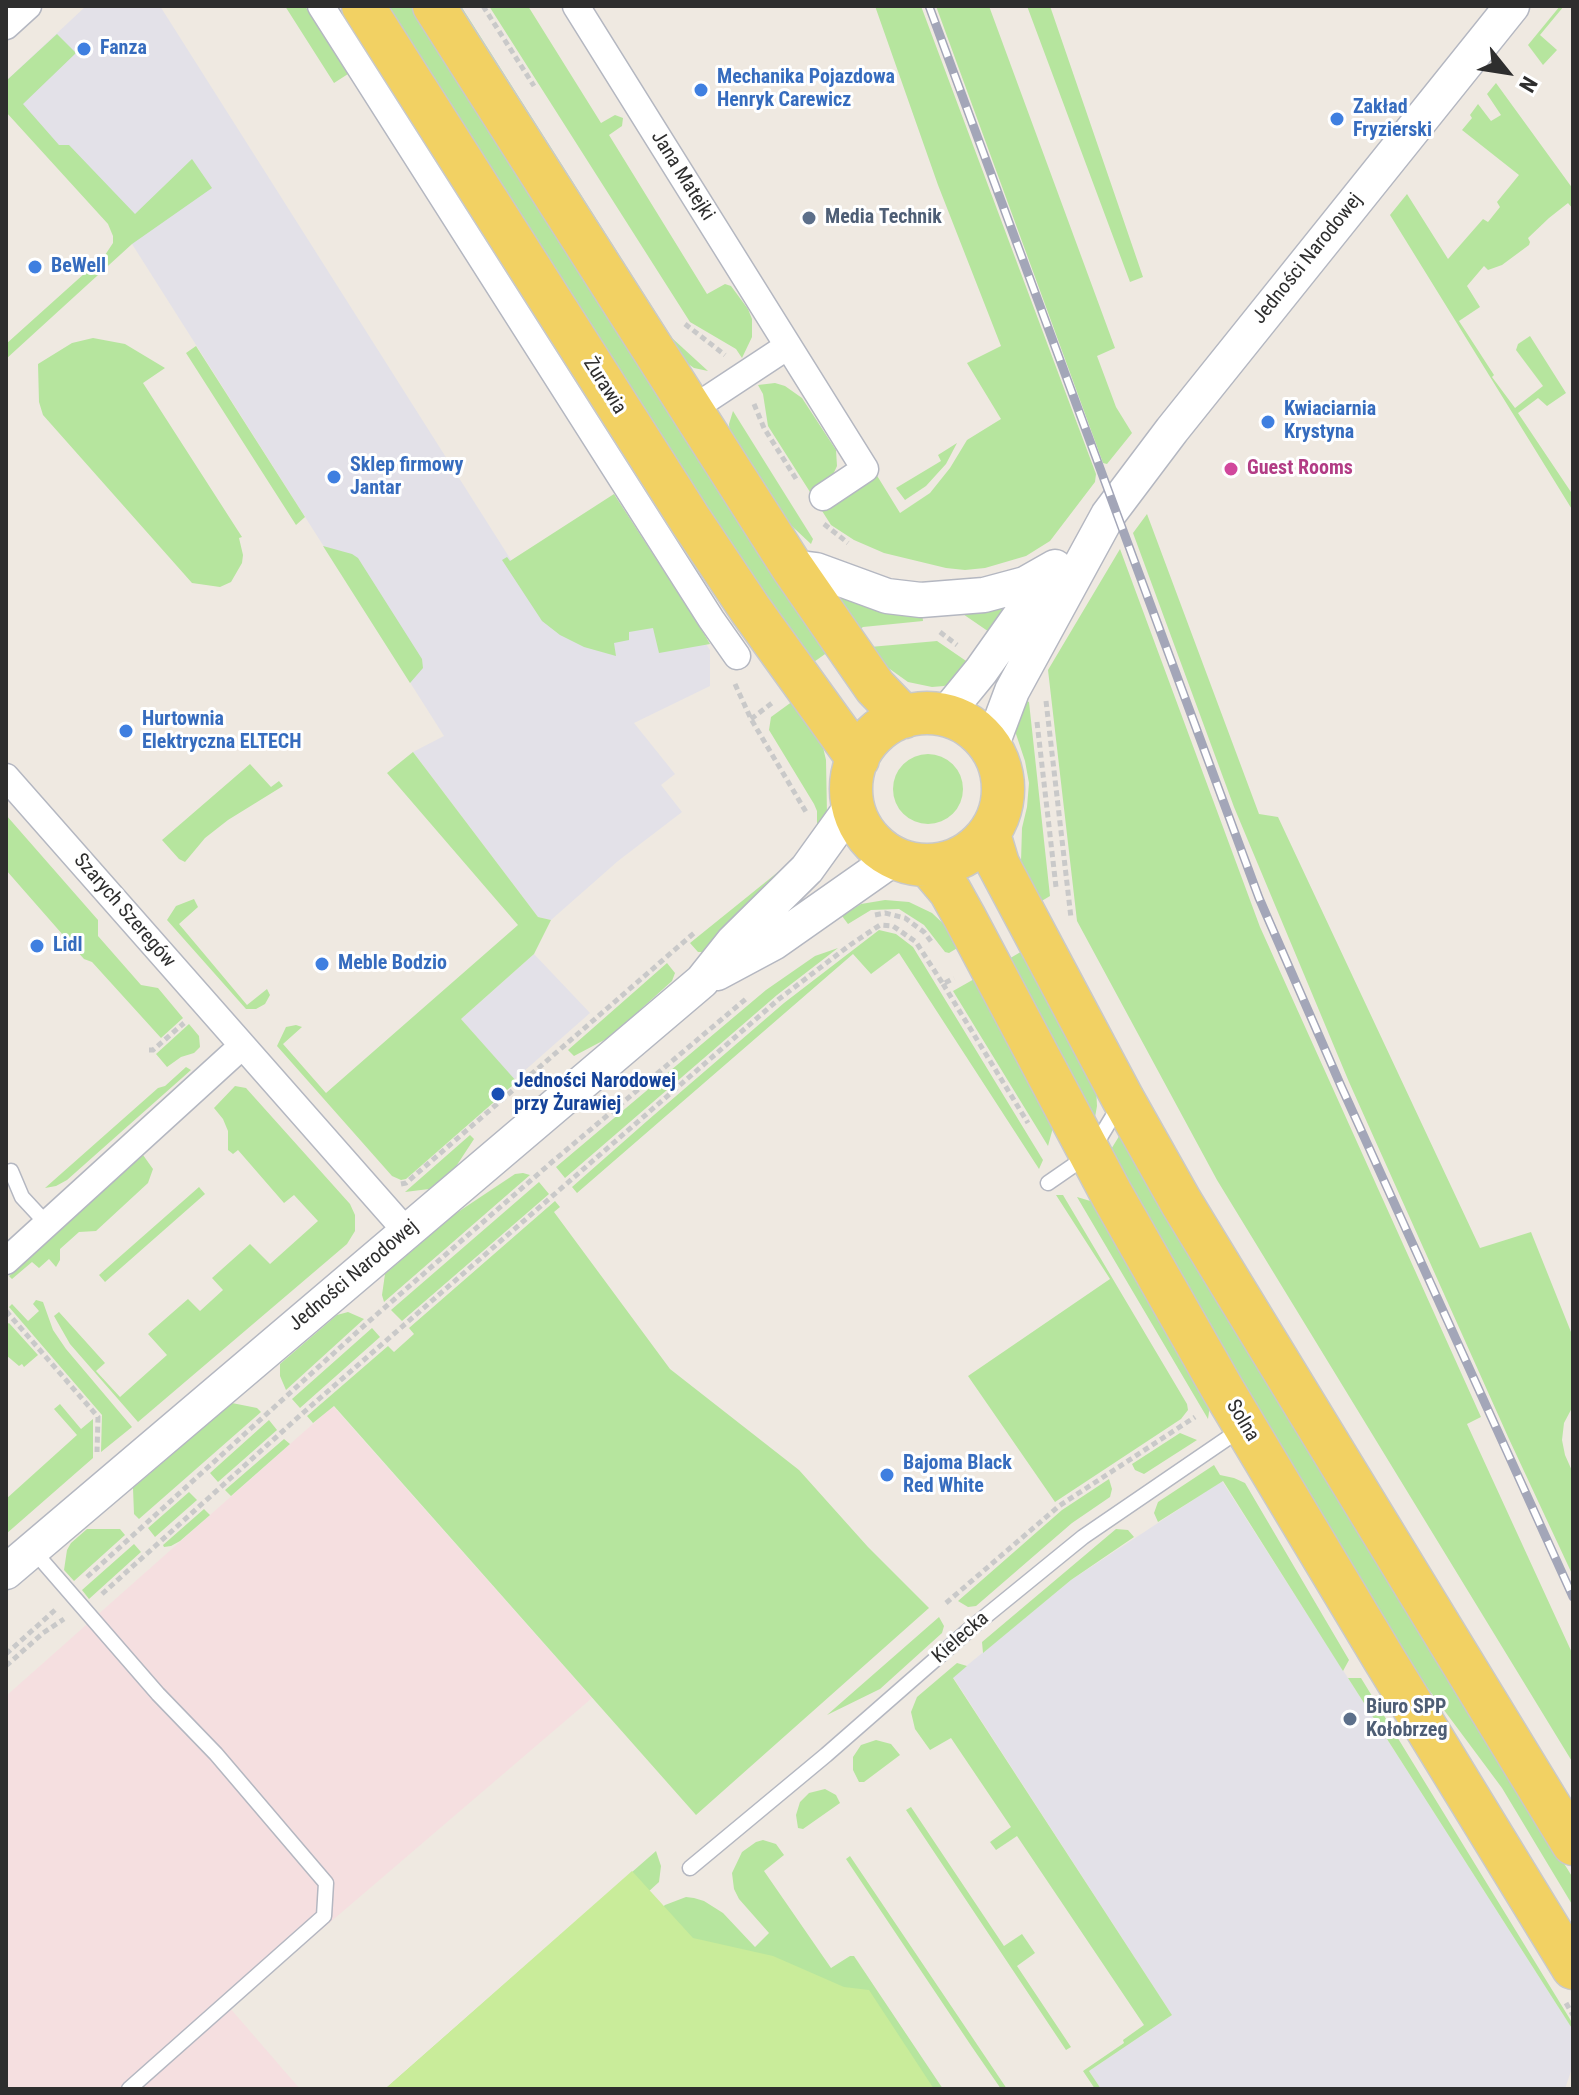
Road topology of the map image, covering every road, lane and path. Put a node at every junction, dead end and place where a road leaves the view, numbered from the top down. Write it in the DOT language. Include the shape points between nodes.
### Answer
graph roads {
  1 [pos="28,6"];
  2 [pos="321,6"];
  3 [pos="363,6"];
  4 [pos="434,6"];
  5 [pos="483,6"];
  6 [pos="576,6"];
  7 [pos="1512,6"];
  8 [pos="6,26"];
  9 [pos="542,99"];
  10 [pos="678,313"];
  11 [pos="788,346"];
  12 [pos="732,364"];
  13 [pos="691,410"];
  14 [pos="823,497"];
  15 [pos="1108,515"];
  16 [pos="792,567"];
  17 [pos="1055,567"];
  18 [pos="937,629"];
  19 [pos="966,651"];
  20 [pos="748,652"];
  21 [pos="1045,688"];
  22 [pos="775,702"];
  23 [pos="1036,712"];
  24 [pos="925,716"];
  25 [pos="751,719"];
  26 [pos="991,747"];
  27 [pos="858,759"];
  28 [pos="6,777"];
  29 [pos="853,805"];
  30 [pos="808,823"];
  31 [pos="989,834"];
  32 [pos="911,861"];
  33 [pos="1057,900"];
  34 [pos="1070,911"];
  35 [pos="866,920"];
  36 [pos="698,930"];
  37 [pos="936,950"];
  38 [pos="957,976"];
  39 [pos="702,981"];
  40 [pos="754,992"];
  41 [pos="191,1017"];
  42 [pos="242,1046"];
  43 [pos="149,1050"];
  44 [pos="1123,1099"];
  45 [pos="1090,1154"];
  46 [pos="11,1171"];
  47 [pos="392,1182"];
  48 [pos="1048,1183"];
  49 [pos="47,1224"];
  50 [pos="406,1231"];
  51 [pos="6,1261"];
  52 [pos="6,1311"];
  53 [pos="1196,1416"];
  54 [pos="1245,1426"];
  55 [pos="97,1464"];
  56 [pos="32,1549"];
  57 [pos="6,1572"];
  58 [pos="69,1593"];
  59 [pos="946,1603"];
  60 [pos="83,1609"];
  61 [pos="6,1654"];
  62 [pos="6,1666"];
  63 [pos="1573,1844"];
  64 [pos="690,1868"];
  65 [pos="1573,1968"];
  66 [pos="129,2089"];
  1 -- 8 [label="street"];
  2 -- 20 [label="street" via="703,607"];
  3 -- 20 [label="main road, Żurawia" via="637,438"];
  4 -- 13 [label="main road"];
  5 -- 9 [label="path"];
  6 -- 11 [label="street, Jana Matejki"];
  7 -- 15 [label="street, Jedności Narodowej"];
  10 -- 12 [label="path"];
  11 -- 13 [label="street"];
  11 -- 14 [label="street, Jana Matejki" via="865,469"];
  13 -- 16 [label="main road"];
  15 -- 17 [label="street, Jedności Narodowej"];
  15 -- 26 [label="street, Jedności Narodowej" via="1012,691"];
  16 -- 17 [label="street" via="816,570 887,596 921,600 984,595 1025,584"];
  16 -- 24 [label="main road" via="875,687"];
  17 -- 24 [label="street, Jedności Narodowej" via="990,659"];
  18 -- 19 [label="path"];
  20 -- 25 [label="path"];
  20 -- 27 [label="main road, Żurawia"];
  21 -- 34 [label="path"];
  22 -- 25 [label="path"];
  23 -- 33 [label="path"];
  24 -- 26 [label="main road" via="974,729"];
  24 -- 27 [label="main road" via="880,730"];
  25 -- 30 [label="path" via="805,808"];
  26 -- 31 [label="main road" via="1003,790"];
  27 -- 29 [label="main road" via="851,786"];
  28 -- 42 [label="street, Szarych Szeregów"];
  29 -- 32 [label="main road" via="880,848"];
  29 -- 39 [label="street, Jedności Narodowej" via="807,869 733,942"];
  31 -- 32 [label="main road" via="977,847 946,863"];
  31 -- 44 [label="main road" via="998,864"];
  32 -- 39 [label="street, Jedności Narodowej"];
  32 -- 45 [label="main road, Solna" via="950,891"];
  35 -- 37 [label="path" via="885,913 905,918"];
  36 -- 47 [label="path" via="406,1183"];
  38 -- 60 [label="path" via="943,984 916,942 893,926 880,925 848,943"];
  39 -- 50 [label="street, Jedności Narodowej"];
  40 -- 58 [label="path" via="367,1323"];
  41 -- 43 [label="path"];
  42 -- 49 [label="street"];
  42 -- 50 [label="street, Szarych Szeregów"];
  44 -- 45 [label="lane"];
  44 -- 63 [label="main road"];
  45 -- 48 [label="lane"];
  45 -- 54 [label="main road, Solna"];
  46 -- 49 [label="lane" via="22,1197"];
  49 -- 51 [label="street"];
  50 -- 56 [label="street, Jedności Narodowej"];
  52 -- 55 [label="path" via="98,1417"];
  53 -- 59 [label="path" via="1059,1506"];
  54 -- 64 [label="lane, Kielecka" via="1083,1537"];
  54 -- 65 [label="main road, Solna"];
  56 -- 57 [label="street, Jedności Narodowej"];
  56 -- 58 [label="lane"];
  58 -- 60 [label="lane"];
  58 -- 61 [label="path"];
  60 -- 62 [label="path" via="43,1633"];
  60 -- 66 [label="lane" via="326,1883 324,1916"];
}
